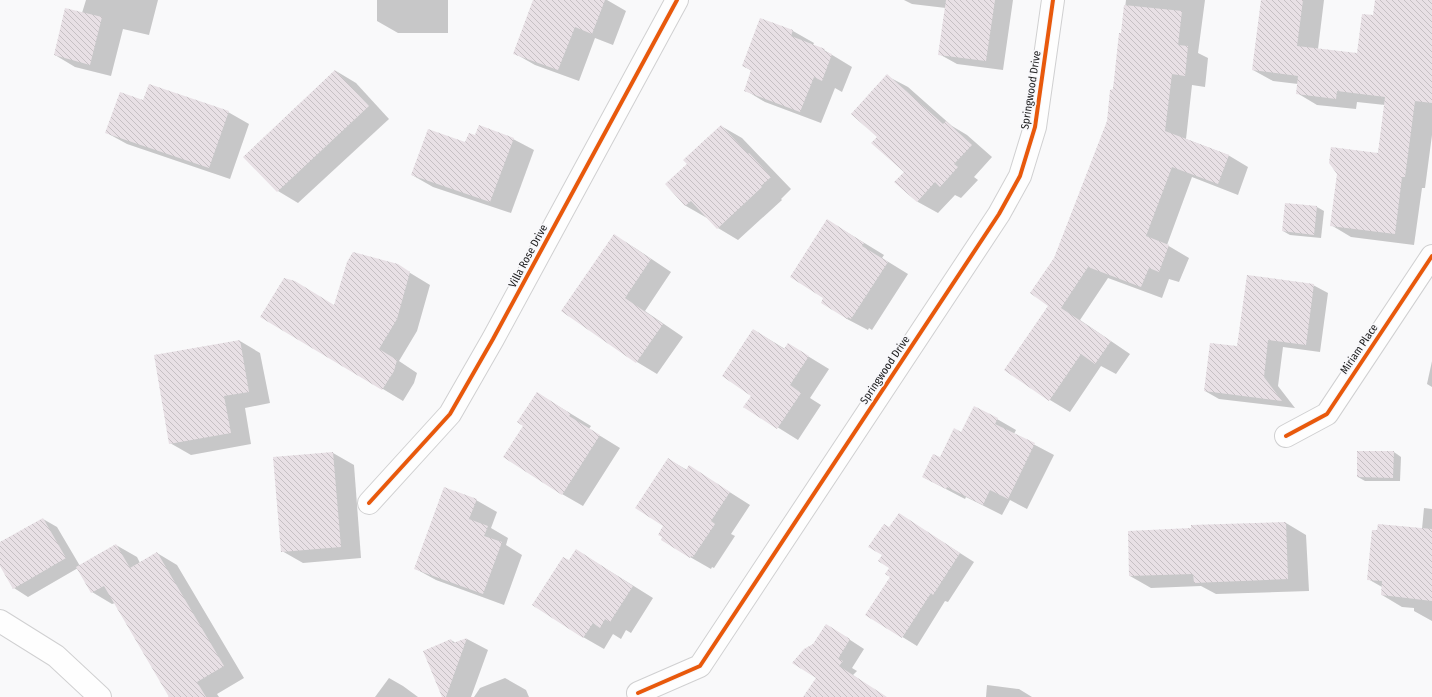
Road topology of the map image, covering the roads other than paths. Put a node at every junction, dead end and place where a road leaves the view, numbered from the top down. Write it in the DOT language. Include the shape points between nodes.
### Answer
graph roads {
  1 [pos="676,0"];
  2 [pos="1053,0"];
  3 [pos="1428,267"];
  4 [pos="1286,436"];
  5 [pos="369,503"];
  6 [pos="0,621"];
  7 [pos="638,693"];
  8 [pos="100,697"];
  1 -- 5 [label="street, Villa Rose Drive" via="494,339 450,414"];
  2 -- 7 [label="street, Springwood Drive" via="1035,126 1020,176 999,214 700,666"];
  3 -- 4 [label="street, Miriam Place" via="1327,414"];
  6 -- 8 [label="street" via="56,656"];
}
